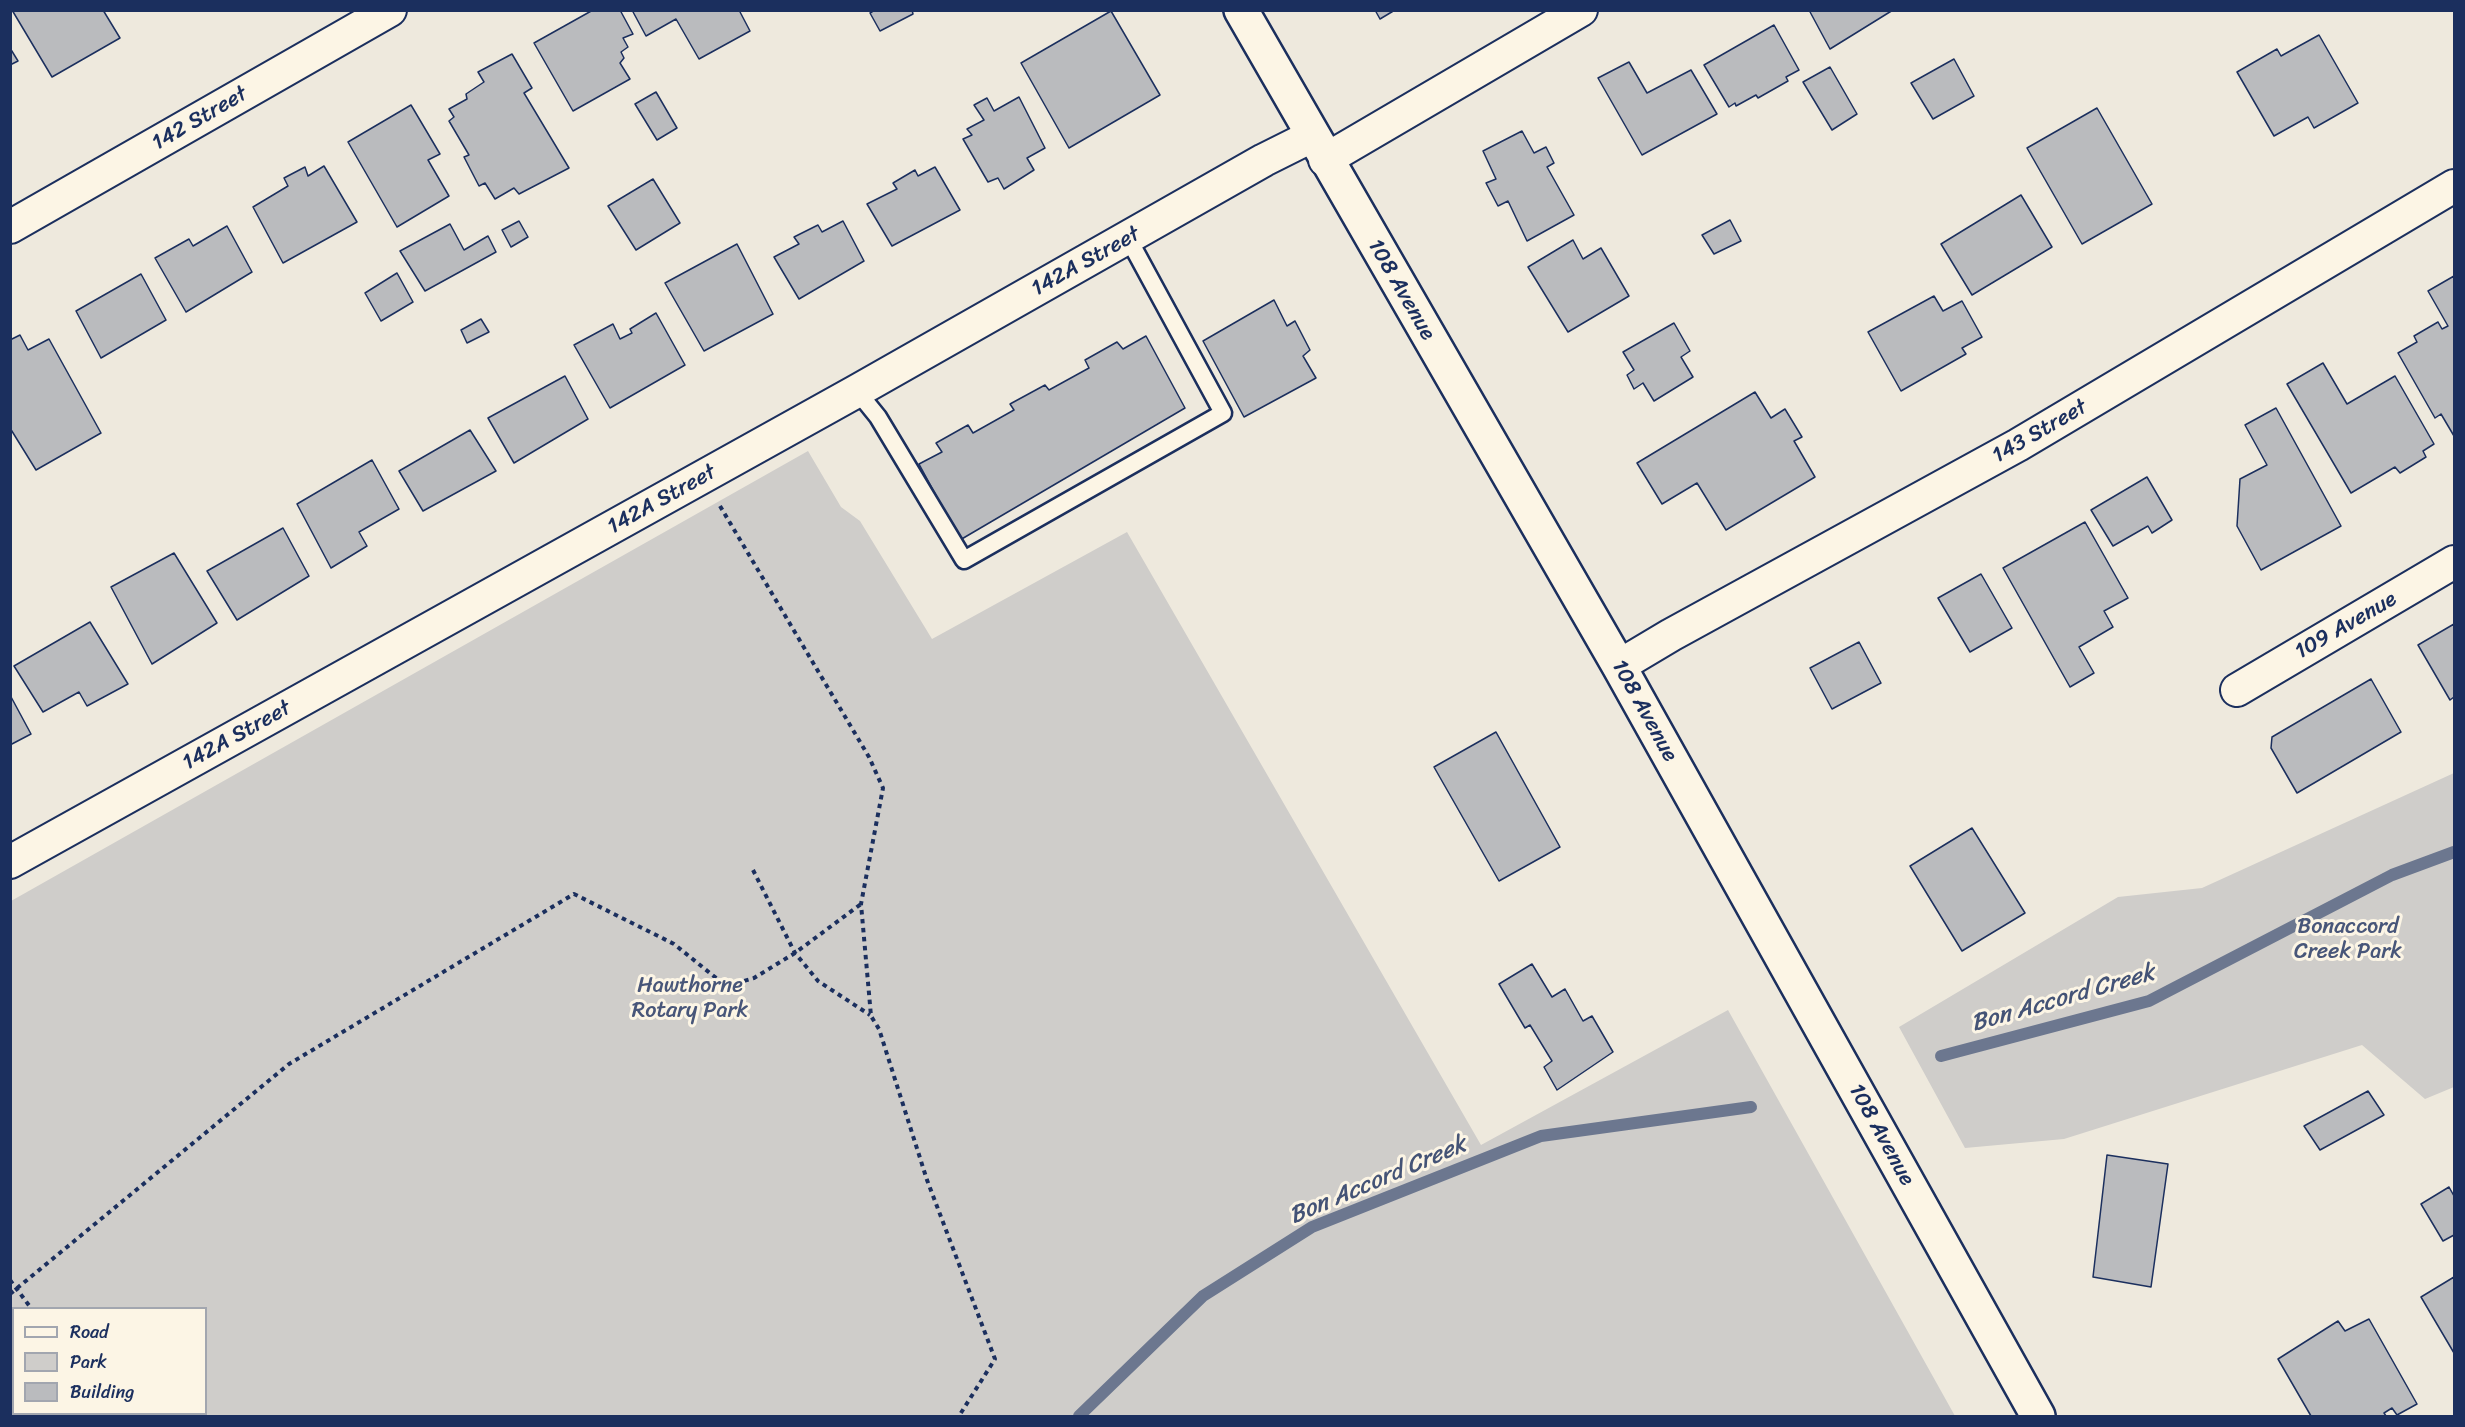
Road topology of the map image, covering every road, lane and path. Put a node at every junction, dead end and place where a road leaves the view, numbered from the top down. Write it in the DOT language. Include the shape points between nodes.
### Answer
graph roads {
  1 [pos="390,10"];
  2 [pos="1241,10"];
  3 [pos="1581,10"];
  4 [pos="1319,148"];
  5 [pos="2454,186"];
  6 [pos="10,227"];
  7 [pos="1128,238"];
  8 [pos="856,391"];
  9 [pos="702,477"];
  10 [pos="2454,562"];
  11 [pos="1619,666"];
  12 [pos="2237,690"];
  13 [pos="10,862"];
  14 [pos="753,870"];
  15 [pos="861,904"];
  16 [pos="795,953"];
  17 [pos="871,1016"];
  18 [pos="10,1280"];
  19 [pos="16,1288"];
  20 [pos="10,1294"];
  21 [pos="31,1307"];
  22 [pos="959,1416"];
  23 [pos="2038,1416"];
  1 -- 6 [label="street, 142 Street"];
  2 -- 4 [label="main road, 108 Avenue"];
  3 -- 4 [label="street, 142A Street"];
  4 -- 7 [label="street, 142A Street" via="1264,160"];
  4 -- 11 [label="main road, 108 Avenue"];
  5 -- 11 [label="street, 143 Street" via="2018,446"];
  7 -- 8 [label="street, 142A Street"];
  7 -- 8 [label="lane" via="1223,413 964,560 878,417"];
  8 -- 9 [label="street, 142A Street"];
  9 -- 13 [label="street, 142A Street"];
  9 -- 15 [label="path" via="869,757 883,788"];
  10 -- 12 [label="street, 109 Avenue"];
  11 -- 23 [label="main road, 108 Avenue"];
  14 -- 16 [label="path"];
  15 -- 16 [label="path"];
  15 -- 17 [label="path"];
  16 -- 17 [label="path" via="818,981"];
  16 -- 19 [label="path" via="754,978 726,986 674,944 574,894 290,1064"];
  17 -- 22 [label="path" via="879,1029 927,1180 994,1359"];
  18 -- 19 [label="path"];
  19 -- 20 [label="path"];
  19 -- 21 [label="path"];
}
